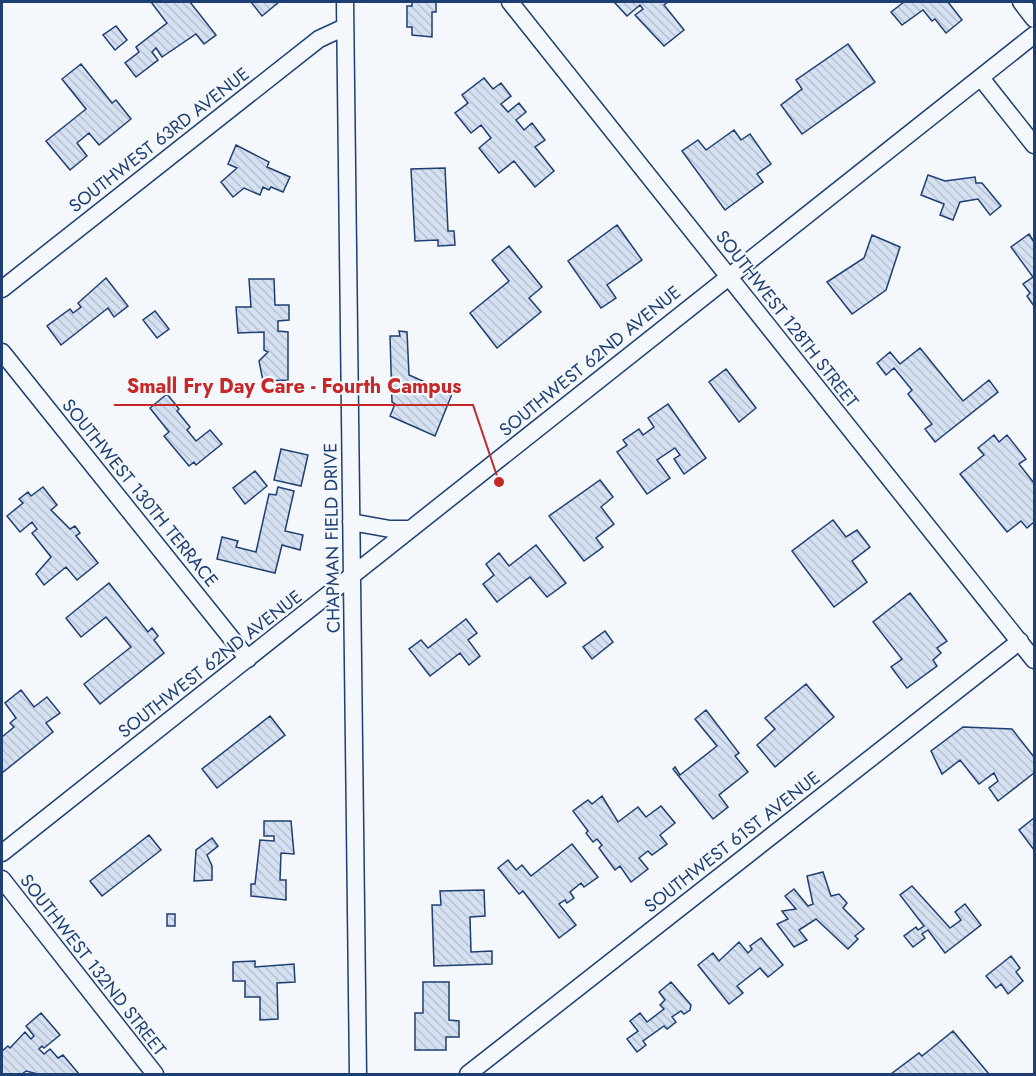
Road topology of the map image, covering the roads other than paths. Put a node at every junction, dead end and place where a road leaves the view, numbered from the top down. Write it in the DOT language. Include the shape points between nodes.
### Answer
graph roads {
  1 [pos="345,2"];
  2 [pos="510,2"];
  3 [pos="1021,2"];
  4 [pos="1035,19"];
  5 [pos="345,27"];
  6 [pos="1035,35"];
  7 [pos="981,78"];
  8 [pos="1035,144"];
  9 [pos="728,276"];
  10 [pos="2,289"];
  11 [pos="2,352"];
  12 [pos="351,522"];
  13 [pos="410,529"];
  14 [pos="351,577"];
  15 [pos="1020,641"];
  16 [pos="248,659"];
  17 [pos="1035,660"];
  18 [pos="2,853"];
  19 [pos="2,879"];
  20 [pos="155,1074"];
  21 [pos="358,1074"];
  22 [pos="468,1074"];
  1 -- 5 [label="street, CHAPMAN FIELD DRIVE"];
  2 -- 9 [label="street, SOUTHWEST 128TH STREET"];
  3 -- 4 [label="street"];
  5 -- 10 [label="street, SOUTHWEST 63RD AVENUE" via="319,39"];
  5 -- 12 [label="street, CHAPMAN FIELD DRIVE"];
  6 -- 7 [label="street, SOUTHWEST 62ND AVENUE"];
  7 -- 8 [label="street"];
  7 -- 9 [label="street, SOUTHWEST 62ND AVENUE"];
  9 -- 13 [label="street, SOUTHWEST 62ND AVENUE"];
  9 -- 15 [label="street, SOUTHWEST 128TH STREET"];
  11 -- 16 [label="street, SOUTHWEST 130TH TERRACE"];
  12 -- 13 [label="street"];
  12 -- 14 [label="street, CHAPMAN FIELD DRIVE"];
  13 -- 14 [label="street, SOUTHWEST 62ND AVENUE"];
  14 -- 16 [label="street, SOUTHWEST 62ND AVENUE"];
  14 -- 21 [label="street, CHAPMAN FIELD DRIVE"];
  15 -- 17 [label="street, SOUTHWEST 128TH STREET"];
  15 -- 22 [label="street, SOUTHWEST 61ST AVENUE"];
  16 -- 18 [label="street, SOUTHWEST 62ND AVENUE"];
  19 -- 20 [label="street, SOUTHWEST 132ND STREET"];
}
